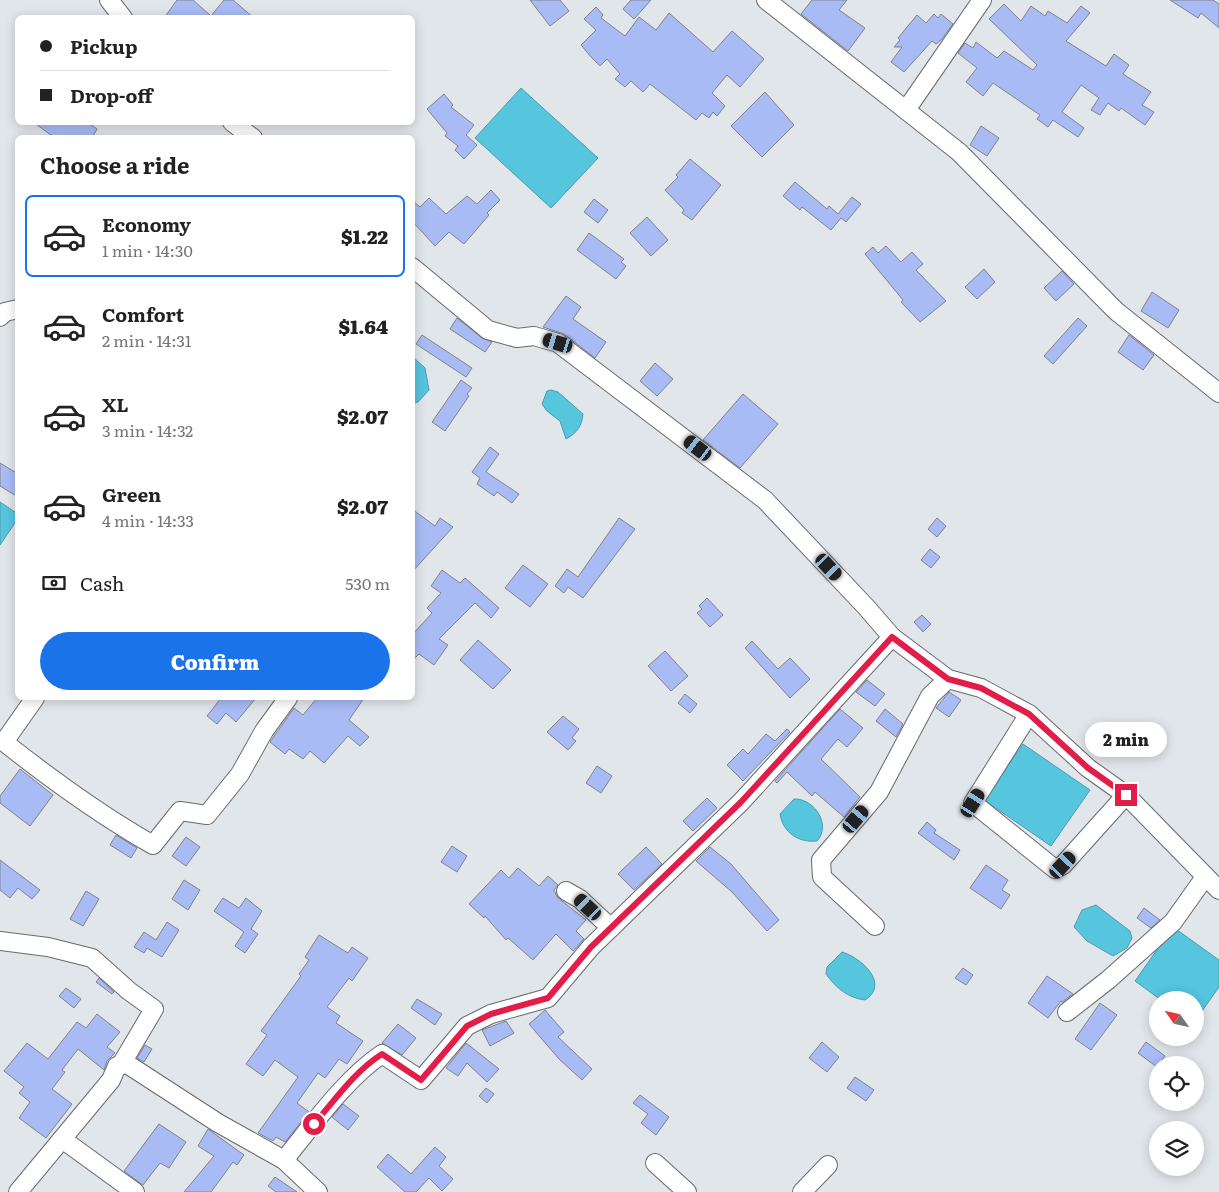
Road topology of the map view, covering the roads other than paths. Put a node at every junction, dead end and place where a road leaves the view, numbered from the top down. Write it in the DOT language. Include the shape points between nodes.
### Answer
graph roads {
  1 [pos="109,0"];
  2 [pos="766,0"];
  3 [pos="982,0"];
  4 [pos="121,15"];
  5 [pos="906,110"];
  6 [pos="236,125"];
  7 [pos="249,135"];
  8 [pos="415,269"];
  9 [pos="15,310"];
  10 [pos="0,317"];
  11 [pos="1219,393"];
  12 [pos="892,637"];
  13 [pos="948,679"];
  14 [pos="34,700"];
  15 [pos="287,700"];
  16 [pos="1029,714"];
  17 [pos="1126,795"];
  18 [pos="1205,877"];
  19 [pos="1219,890"];
  20 [pos="566,891"];
  21 [pos="875,926"];
  22 [pos="611,928"];
  23 [pos="0,941"];
  24 [pos="1067,1012"];
  25 [pos="122,1063"];
  26 [pos="62,1139"];
  27 [pos="284,1160"];
  28 [pos="655,1163"];
  29 [pos="828,1165"];
  30 [pos="18,1192"];
  31 [pos="135,1192"];
  32 [pos="318,1192"];
  33 [pos="687,1192"];
  34 [pos="802,1192"];
  1 -- 4 [label="street"];
  2 -- 5 [label="street"];
  3 -- 5 [label="street"];
  5 -- 11 [label="street" via="959,152 1116,311"];
  6 -- 7 [label="street"];
  8 -- 12 [label="street" via="488,330 517,338 534,336 558,343 692,443 764,500"];
  9 -- 10 [label="street"];
  12 -- 13 [label="street"];
  12 -- 22 [label="street" via="741,802"];
  13 -- 16 [label="street" via="981,688"];
  13 -- 21 [label="street" via="930,696 879,792 821,860 822,877"];
  14 -- 15 [label="street" via="4,742 55,783 153,845 180,811 207,815 240,774 264,731"];
  16 -- 17 [label="street" via="1088,768"];
  16 -- 17 [label="street" via="973,803 1055,869 1063,865"];
  17 -- 18 [label="street"];
  18 -- 19 [label="street"];
  18 -- 24 [label="street" via="1173,922"];
  20 -- 22 [label="street"];
  22 -- 27 [label="street" via="548,998 491,1014 467,1026 421,1080 382,1054 373,1060 339,1094"];
  23 -- 25 [label="street" via="48,947 92,958 154,1009"];
  25 -- 26 [label="street"];
  25 -- 27 [label="street"];
  26 -- 30 [label="street"];
  26 -- 31 [label="street"];
  27 -- 32 [label="street"];
  28 -- 33 [label="street"];
  29 -- 34 [label="street"];
}
